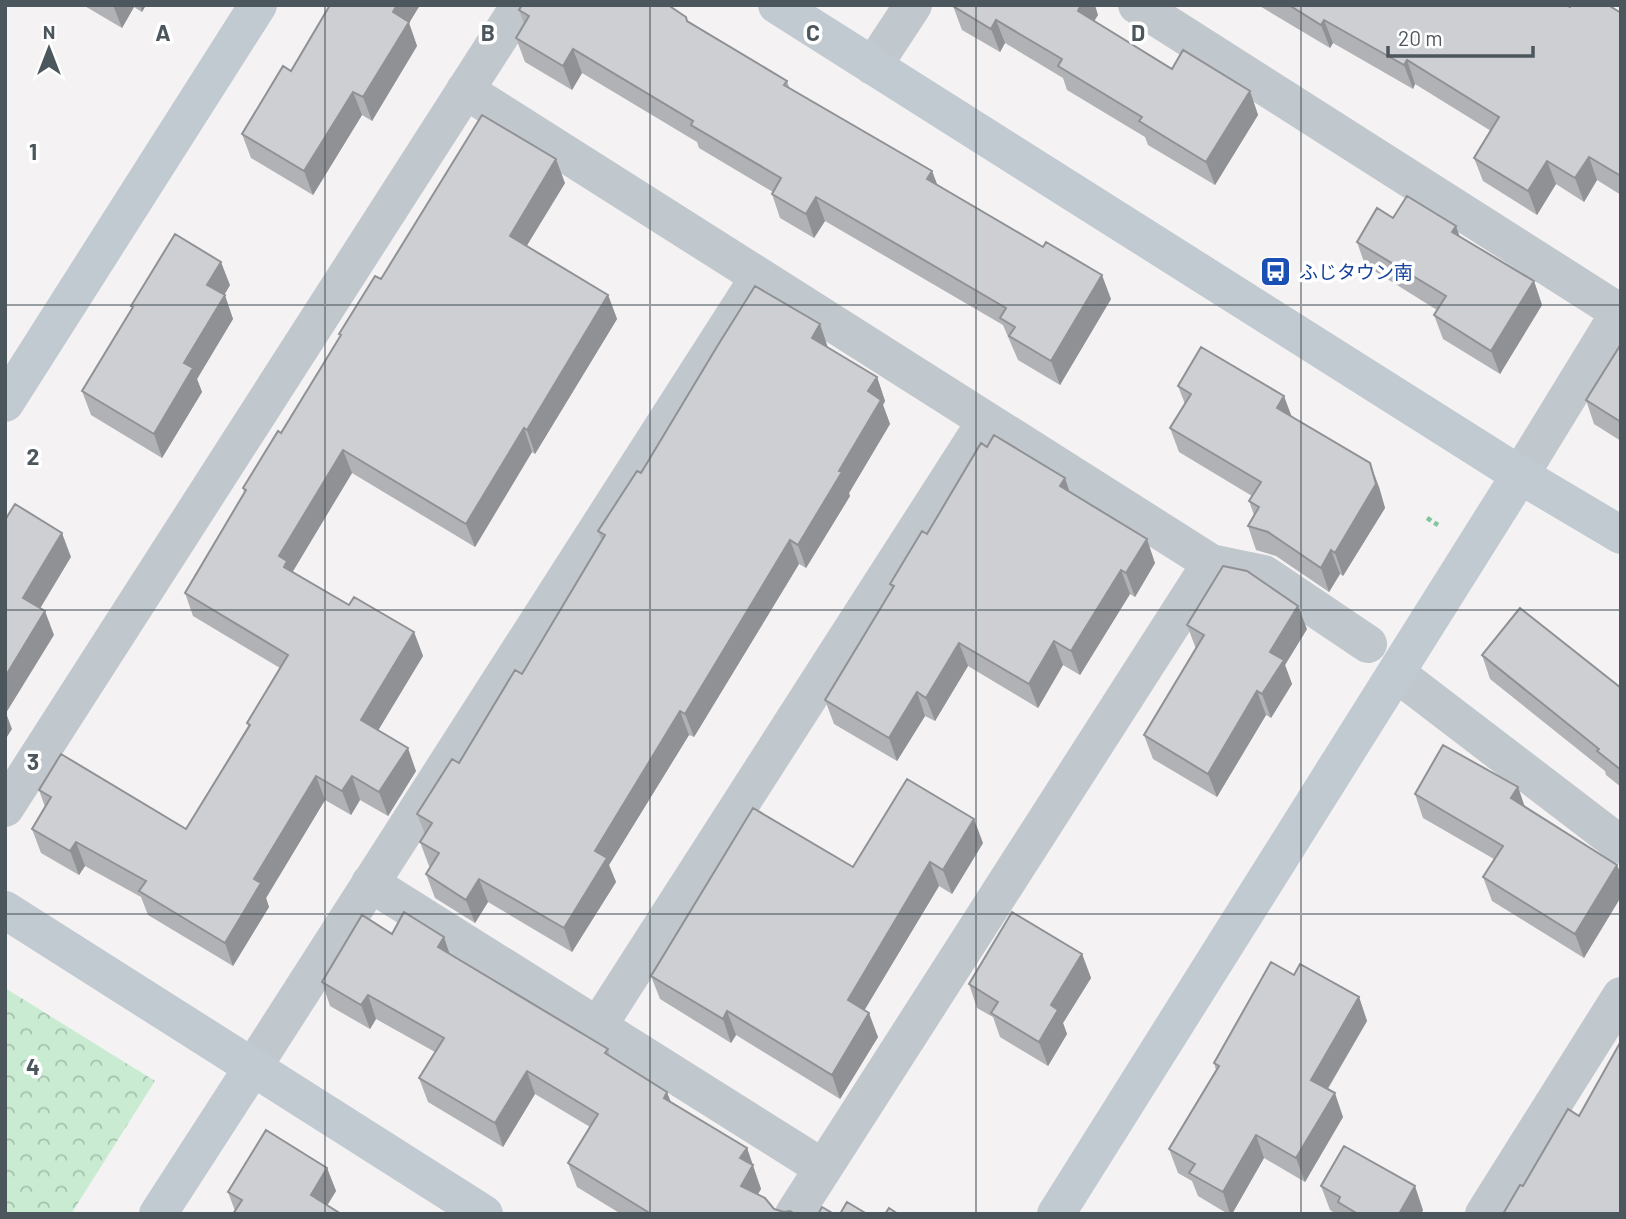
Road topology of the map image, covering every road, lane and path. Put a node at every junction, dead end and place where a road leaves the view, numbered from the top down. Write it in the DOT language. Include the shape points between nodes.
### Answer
graph roads {
  1 [pos="258,5"];
  2 [pos="520,5"];
  3 [pos="777,5"];
  4 [pos="913,5"];
  5 [pos="1137,5"];
  6 [pos="873,66"];
  7 [pos="465,90"];
  8 [pos="759,277"];
  9 [pos="1620,311"];
  10 [pos="5,403"];
  11 [pos="986,421"];
  12 [pos="1520,475"];
  13 [pos="1621,535"];
  14 [pos="1210,564"];
  15 [pos="1368,644"];
  16 [pos="1396,673"];
  17 [pos="5,808"];
  18 [pos="1621,845"];
  19 [pos="370,883"];
  20 [pos="5,910"];
  21 [pos="1621,996"];
  22 [pos="598,1026"];
  23 [pos="253,1067"];
  24 [pos="823,1168"];
  25 [pos="1060,1213"];
  26 [pos="158,1214"];
  27 [pos="484,1214"];
  28 [pos="794,1214"];
  29 [pos="1484,1214"];
  1 -- 10 [label="street"];
  2 -- 7 [label="street"];
  3 -- 6 [label="street"];
  4 -- 6 [label="street"];
  5 -- 9 [label="street"];
  6 -- 12 [label="street"];
  7 -- 8 [label="street"];
  7 -- 17 [label="street"];
  8 -- 11 [label="street"];
  8 -- 19 [label="street"];
  9 -- 12 [label="street"];
  11 -- 14 [label="street"];
  11 -- 22 [label="street"];
  12 -- 13 [label="street"];
  12 -- 16 [label="street"];
  14 -- 15 [label="street" via="1264,574"];
  14 -- 24 [label="street"];
  16 -- 18 [label="street"];
  16 -- 25 [label="street"];
  19 -- 22 [label="street"];
  19 -- 23 [label="street"];
  20 -- 23 [label="street"];
  21 -- 29 [label="street"];
  22 -- 24 [label="street"];
  23 -- 26 [label="street"];
  23 -- 27 [label="street"];
  24 -- 28 [label="street"];
}
